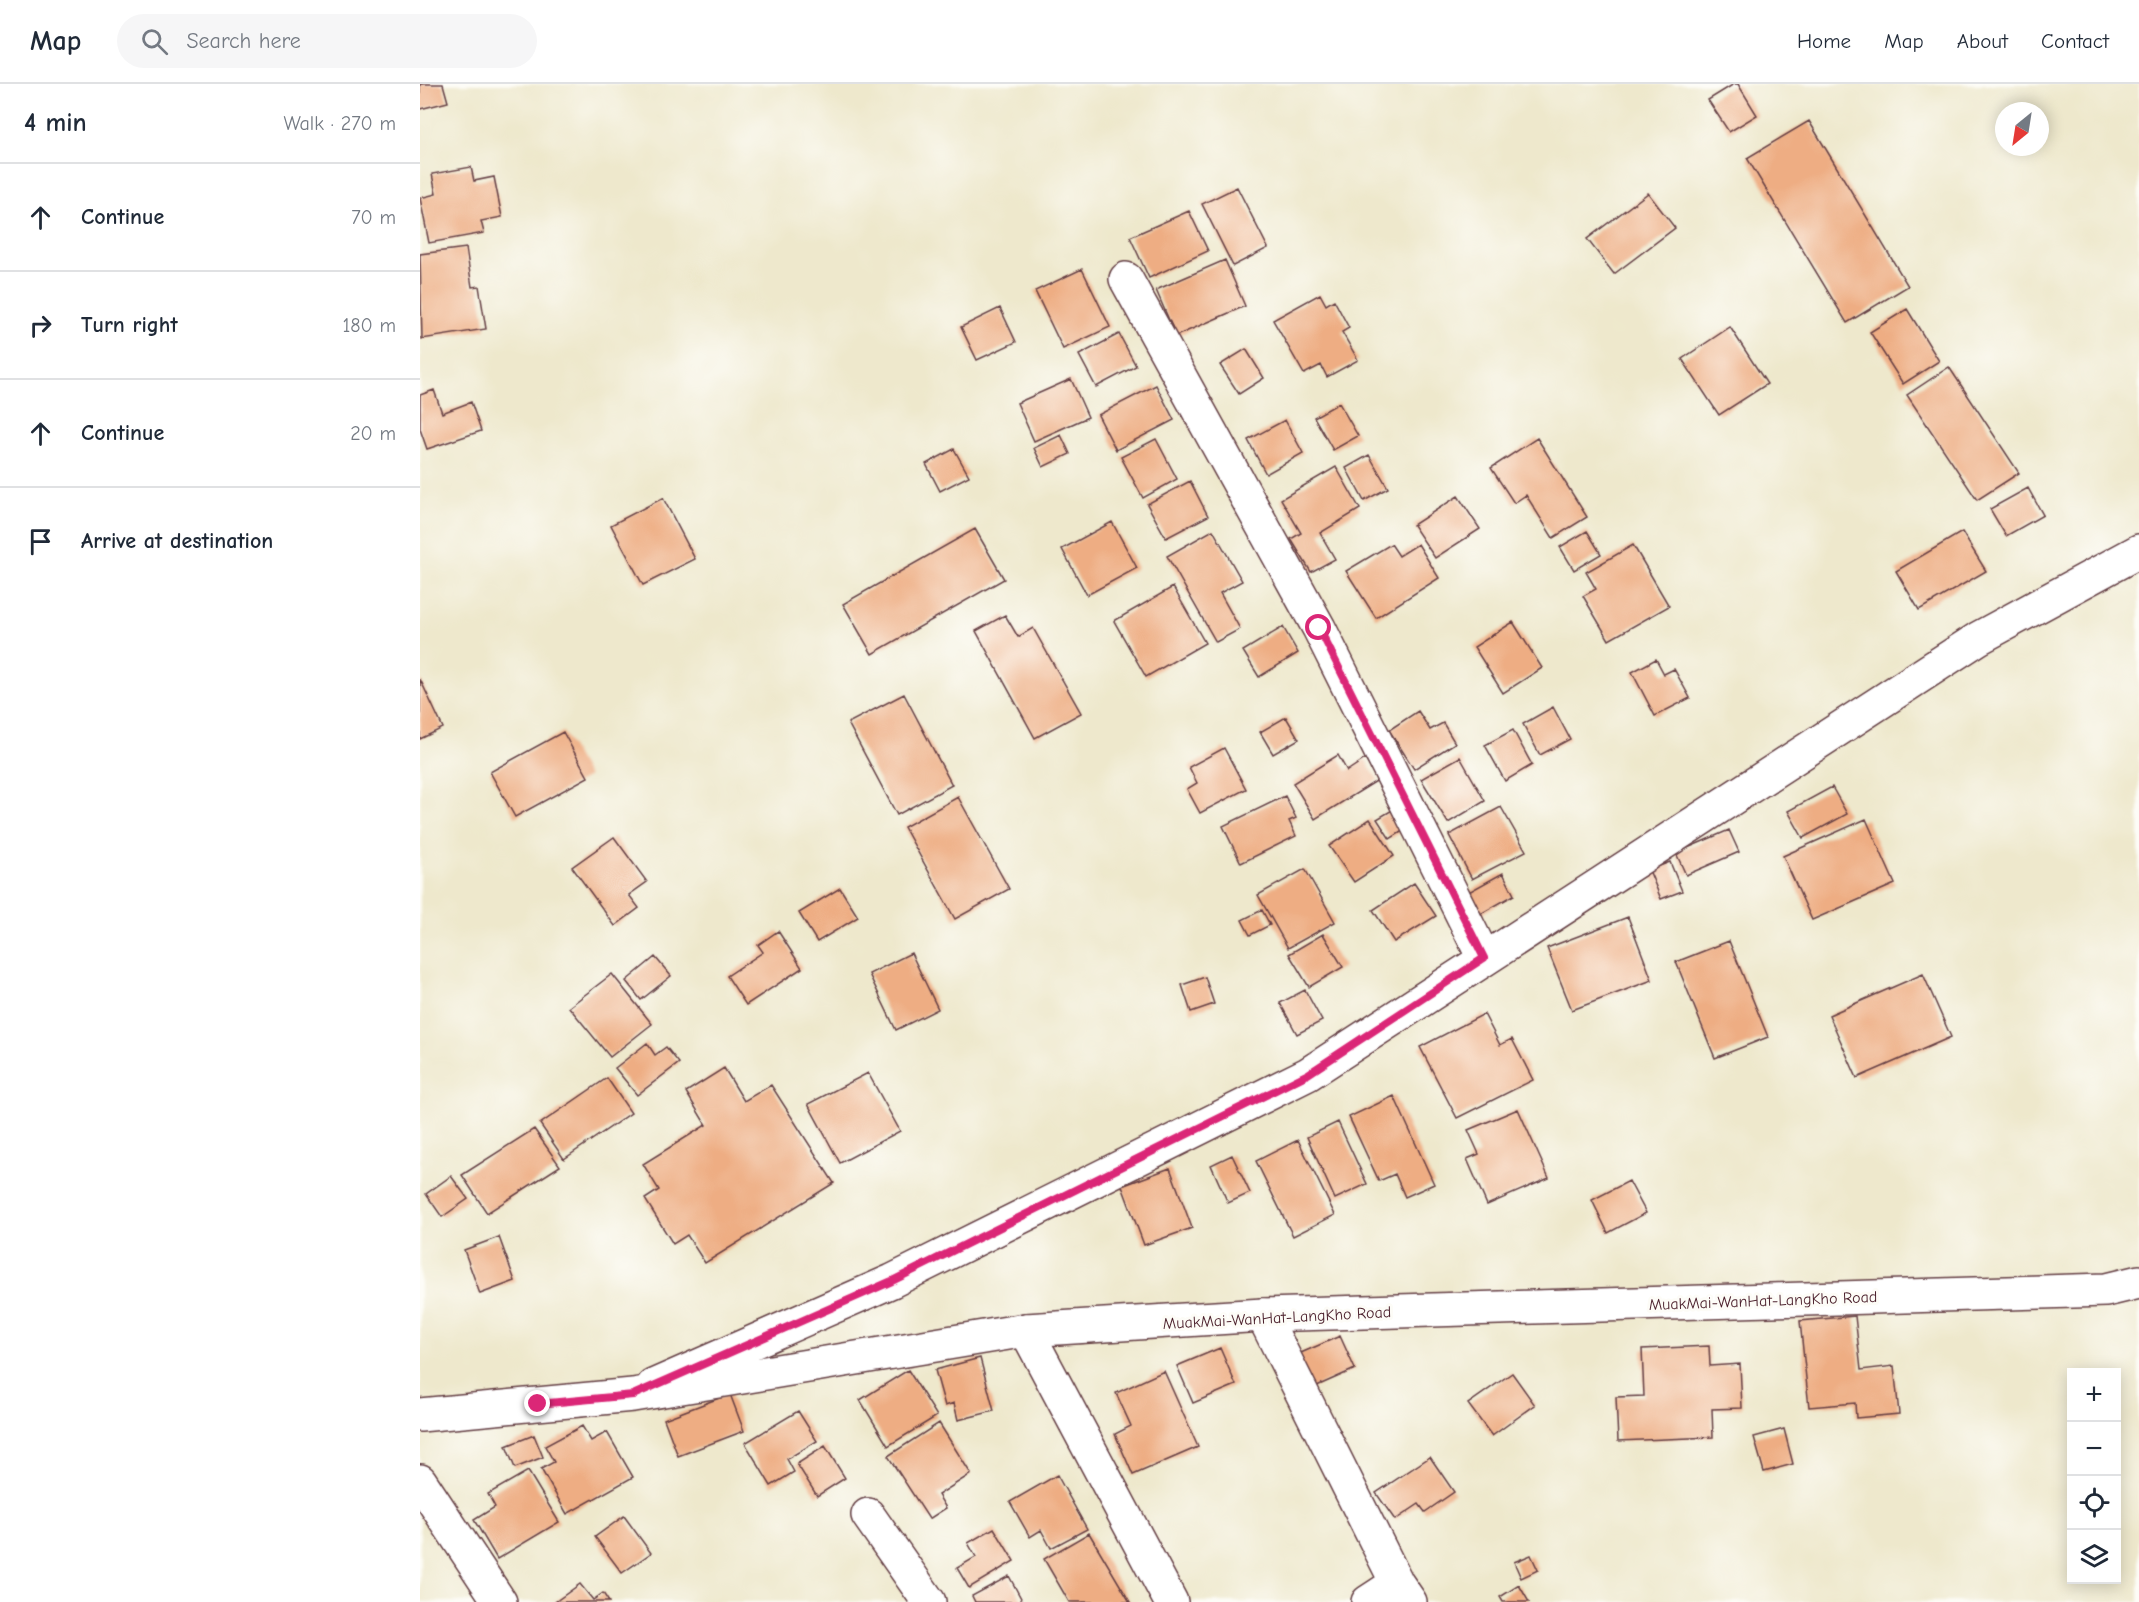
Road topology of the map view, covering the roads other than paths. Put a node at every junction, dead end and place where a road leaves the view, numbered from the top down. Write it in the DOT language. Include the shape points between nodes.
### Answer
graph roads {
  1 [pos="1126,279"];
  2 [pos="2139,551"];
  3 [pos="1484,958"];
  4 [pos="2139,1282"];
  5 [pos="1263,1315"];
  6 [pos="1026,1330"];
  7 [pos="633,1395"];
  8 [pos="420,1415"];
  9 [pos="420,1481"];
  10 [pos="868,1515"];
  11 [pos="1404,1592"];
  12 [pos="500,1602"];
  13 [pos="929,1602"];
  14 [pos="1171,1602"];
  15 [pos="1368,1602"];
  1 -- 3 [label="street" via="1319,628"];
  2 -- 3 [label="street" via="1979,638"];
  3 -- 7 [label="street" via="1308,1074 892,1281"];
  4 -- 5 [label="street, MuakMai-WanHat-LangKho Road" via="2106,1290"];
  5 -- 6 [label="street, MuakMai-WanHat-LangKho Road"];
  5 -- 11 [label="street"];
  6 -- 7 [label="street, MuakMai-WanHat-LangKho Road"];
  6 -- 14 [label="street"];
  7 -- 8 [label="street, MuakMai-WanHat-LangKho Road"];
  9 -- 12 [label="street"];
  10 -- 13 [label="street"];
  11 -- 15 [label="street"];
}
